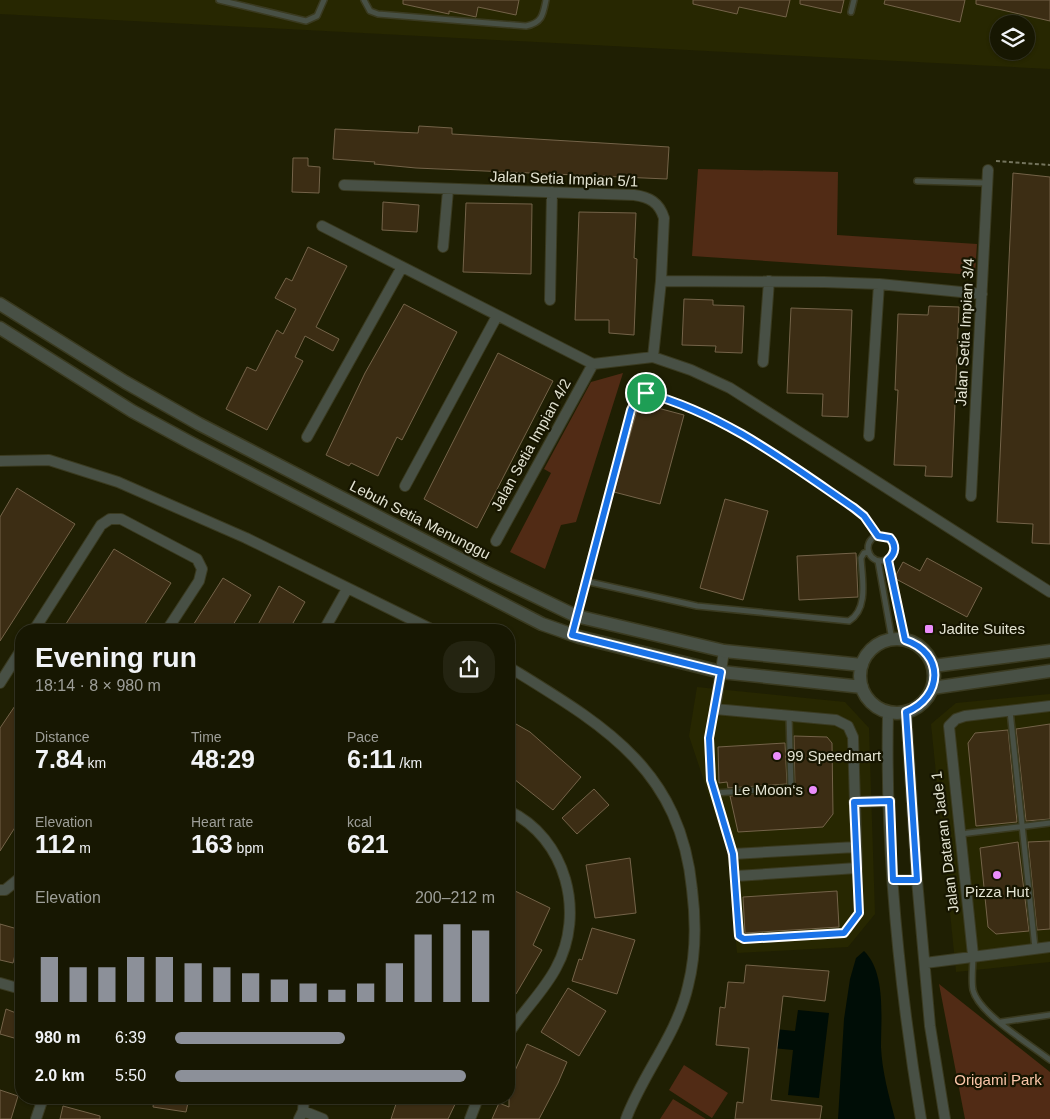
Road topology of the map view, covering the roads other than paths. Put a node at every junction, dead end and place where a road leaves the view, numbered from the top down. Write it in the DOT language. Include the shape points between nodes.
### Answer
graph roads {
  1 [pos="219,0"];
  2 [pos="324,0"];
  3 [pos="364,0"];
  4 [pos="546,0"];
  5 [pos="854,0"];
  6 [pos="851,12"];
  7 [pos="988,170"];
  8 [pos="917,181"];
  9 [pos="987,183"];
  10 [pos="344,185"];
  11 [pos="448,190"];
  12 [pos="552,192"];
  13 [pos="322,226"];
  14 [pos="443,247"];
  15 [pos="402,267"];
  16 [pos="661,281"];
  17 [pos="769,281"];
  18 [pos="879,284"];
  19 [pos="982,294"];
  20 [pos="550,300"];
  21 [pos="0,304"];
  22 [pos="497,316"];
  23 [pos="0,328"];
  24 [pos="653,357"];
  25 [pos="763,362"];
  26 [pos="593,364"];
  27 [pos="203,426"];
  28 [pos="869,436"];
  29 [pos="307,438"];
  30 [pos="191,444"];
  31 [pos="0,461"];
  32 [pos="404,486"];
  33 [pos="971,496"];
  34 [pos="878,536"];
  35 [pos="496,541"];
  36 [pos="869,552"];
  37 [pos="888,560"];
  38 [pos="878,561"];
  39 [pos="585,581"];
  40 [pos="347,589"];
  41 [pos="1050,592"];
  42 [pos="576,616"];
  43 [pos="38,624"];
  44 [pos="171,624"];
  45 [pos="327,624"];
  46 [pos="420,624"];
  47 [pos="572,635"];
  48 [pos="898,640"];
  49 [pos="724,651"];
  50 [pos="1050,651"];
  51 [pos="15,659"];
  52 [pos="862,665"];
  53 [pos="933,666"];
  54 [pos="515,671"];
  55 [pos="1050,671"];
  56 [pos="721,672"];
  57 [pos="0,683"];
  58 [pos="862,687"];
  59 [pos="932,688"];
  60 [pos="1050,706"];
  61 [pos="715,709"];
  62 [pos="1010,711"];
  63 [pos="888,712"];
  64 [pos="906,712"];
  65 [pos="789,716"];
  66 [pos="715,793"];
  67 [pos="890,801"];
  68 [pos="854,802"];
  69 [pos="515,814"];
  70 [pos="1050,823"];
  71 [pos="1022,827"];
  72 [pos="959,834"];
  73 [pos="856,847"];
  74 [pos="733,854"];
  75 [pos="857,868"];
  76 [pos="736,876"];
  77 [pos="893,880"];
  78 [pos="917,880"];
  79 [pos="15,882"];
  80 [pos="0,890"];
  81 [pos="1050,947"];
  82 [pos="1035,948"];
  83 [pos="973,955"];
  84 [pos="925,963"];
  85 [pos="0,983"];
  86 [pos="15,987"];
  87 [pos="1050,1015"];
  88 [pos="1001,1022"];
  89 [pos="515,1025"];
  90 [pos="1050,1060"];
  91 [pos="41,1104"];
  92 [pos="476,1104"];
  93 [pos="301,1115"];
  94 [pos="36,1119"];
  95 [pos="322,1119"];
  96 [pos="470,1119"];
  97 [pos="626,1119"];
  98 [pos="921,1119"];
  99 [pos="944,1119"];
  1 -- 2 [label="lane" via="306,21 317,16"];
  3 -- 4 [label="lane" via="370,11 378,14 526,26 536,24 542,18"];
  5 -- 6 [label="lane"];
  7 -- 9 [label="street, Jalan Setia Impian 3/4"];
  8 -- 9 [label="lane"];
  9 -- 19 [label="street, Jalan Setia Impian 3/4"];
  10 -- 11 [label="street, Jalan Setia Impian 5/1"];
  11 -- 12 [label="street, Jalan Setia Impian 5/1"];
  11 -- 14 [label="street"];
  12 -- 16 [label="street, Jalan Setia Impian 5/1" via="634,195 654,202 664,218"];
  12 -- 20 [label="street"];
  13 -- 15 [label="street"];
  15 -- 22 [label="street"];
  15 -- 29 [label="street"];
  16 -- 17 [label="street"];
  16 -- 24 [label="street, Jalan Setia Impian 5/1"];
  17 -- 18 [label="street"];
  17 -- 25 [label="street"];
  18 -- 19 [label="street"];
  18 -- 28 [label="street"];
  19 -- 33 [label="street, Jalan Setia Impian 3/4"];
  21 -- 27 [label="street, Lebuh Setia Menunggu"];
  22 -- 26 [label="street"];
  22 -- 32 [label="street"];
  23 -- 30 [label="street"];
  24 -- 26 [label="street"];
  24 -- 41 [label="street" via="691,370 764,408"];
  26 -- 35 [label="street, Jalan Setia Impian 4/2"];
  27 -- 30 [label="street"];
  27 -- 42 [label="street, Lebuh Setia Menunggu"];
  30 -- 47 [label="street" via="542,624"];
  31 -- 40 [label="street" via="48,460 118,482 246,538"];
  34 -- 36 [label="lane" via="871,540"];
  34 -- 37 [label="lane" via="890,538 894,545 894,553"];
  34 -- 39 [label="lane" via="854,508 732,428 680,402 646,393 638,396 631,410"];
  36 -- 38 [label="lane"];
  36 -- 39 [label="lane" via="861,558 862,602 856,617 850,621 697,606"];
  37 -- 38 [label="lane"];
  37 -- 48 [label="lane"];
  38 -- 48 [label="lane"];
  39 -- 42 [label="lane"];
  40 -- 45 [label="street"];
  40 -- 46 [label="street"];
  42 -- 47 [label="lane"];
  42 -- 49 [label="street, Lebuh Setia Menunggu"];
  43 -- 44 [label="street" via="101,525 121,519 197,559 202,569 199,581"];
  47 -- 56 [label="street"];
  48 -- 52 [label="street" via="873,648"];
  48 -- 53 [label="street" via="923,649"];
  49 -- 52 [label="street, Lebuh Setia Menunggu"];
  49 -- 56 [label="street"];
  50 -- 53 [label="street"];
  51 -- 57 [label="street"];
  52 -- 58 [label="street"];
  53 -- 59 [label="street"];
  54 -- 97 [label="street" via="578,710 632,753 654,780 684,843 695,912 694,952 688,987 676,1023 635,1095"];
  55 -- 59 [label="street"];
  56 -- 58 [label="street"];
  56 -- 61 [label="street"];
  58 -- 63 [label="street" via="871,703"];
  59 -- 64 [label="street" via="922,704"];
  60 -- 62 [label="street"];
  61 -- 65 [label="street"];
  61 -- 66 [label="lane" via="709,738 711,780"];
  62 -- 71 [label="lane"];
  62 -- 72 [label="street, Jalan Dataran Jade 1" via="965,716 949,726"];
  63 -- 64 [label="street"];
  63 -- 67 [label="street"];
  64 -- 78 [label="street"];
  65 -- 66 [label="lane" via="791,788"];
  65 -- 68 [label="street" via="836,720 848,726 853,737"];
  66 -- 74 [label="lane"];
  67 -- 68 [label="street"];
  67 -- 77 [label="street"];
  68 -- 73 [label="street"];
  69 -- 89 [label="street" via="554,850 565,877 570,908 568,929 556,968"];
  70 -- 71 [label="lane"];
  71 -- 72 [label="lane"];
  71 -- 82 [label="lane"];
  72 -- 83 [label="street, Jalan Dataran Jade 1"];
  73 -- 74 [label="street"];
  73 -- 75 [label="street"];
  74 -- 76 [label="lane"];
  75 -- 76 [label="street"];
  75 -- 76 [label="lane" via="859,913 844,933 744,939 739,936"];
  77 -- 78 [label="street"];
  77 -- 98 [label="street" via="911,1060"];
  78 -- 84 [label="street"];
  79 -- 80 [label="street"];
  81 -- 82 [label="street"];
  82 -- 83 [label="street"];
  83 -- 84 [label="street"];
  83 -- 88 [label="lane" via="973,989 978,1001"];
  84 -- 99 [label="street" via="930,1026"];
  85 -- 86 [label="street"];
  87 -- 88 [label="lane"];
  88 -- 90 [label="lane"];
  91 -- 94 [label="street"];
  92 -- 96 [label="street"];
  93 -- 95 [label="street"];
}
